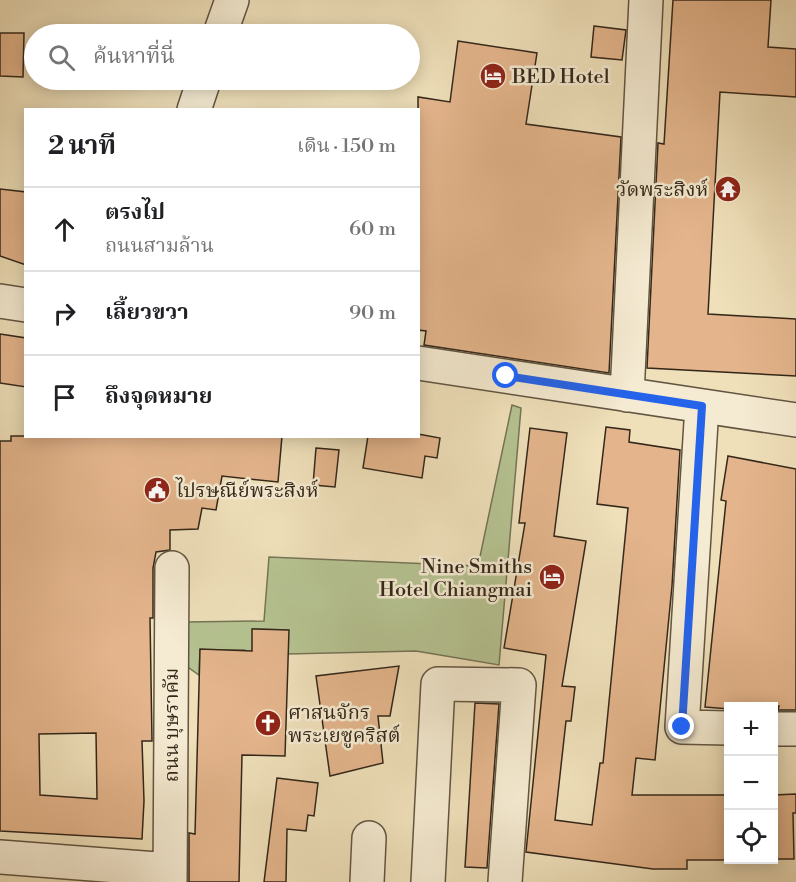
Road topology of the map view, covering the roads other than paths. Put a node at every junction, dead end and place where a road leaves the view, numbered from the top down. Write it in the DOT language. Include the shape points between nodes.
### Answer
graph roads {
  1 [pos="232,0"];
  2 [pos="646,0"];
  3 [pos="224,24"];
  4 [pos="201,90"];
  5 [pos="195,108"];
  6 [pos="0,301"];
  7 [pos="24,305"];
  8 [pos="420,363"];
  9 [pos="627,395"];
  10 [pos="702,406"];
  11 [pos="796,420"];
  12 [pos="172,568"];
  13 [pos="724,728"];
  14 [pos="778,729"];
  15 [pos="796,729"];
  16 [pos="369,838"];
  17 [pos="0,857"];
  18 [pos="170,876"];
  19 [pos="367,882"];
  20 [pos="428,882"];
  21 [pos="505,882"];
  1 -- 3 [label="street"];
  2 -- 9 [label="street"];
  4 -- 5 [label="street"];
  6 -- 7 [label="street"];
  8 -- 9 [label="street"];
  9 -- 10 [label="street"];
  10 -- 11 [label="street"];
  10 -- 13 [label="street" via="682,727"];
  12 -- 18 [label="street, ถนน บุษราคัม"];
  14 -- 15 [label="street"];
  16 -- 19 [label="street"];
  17 -- 18 [label="street"];
  20 -- 21 [label="street" via="438,684 519,685"];
}
